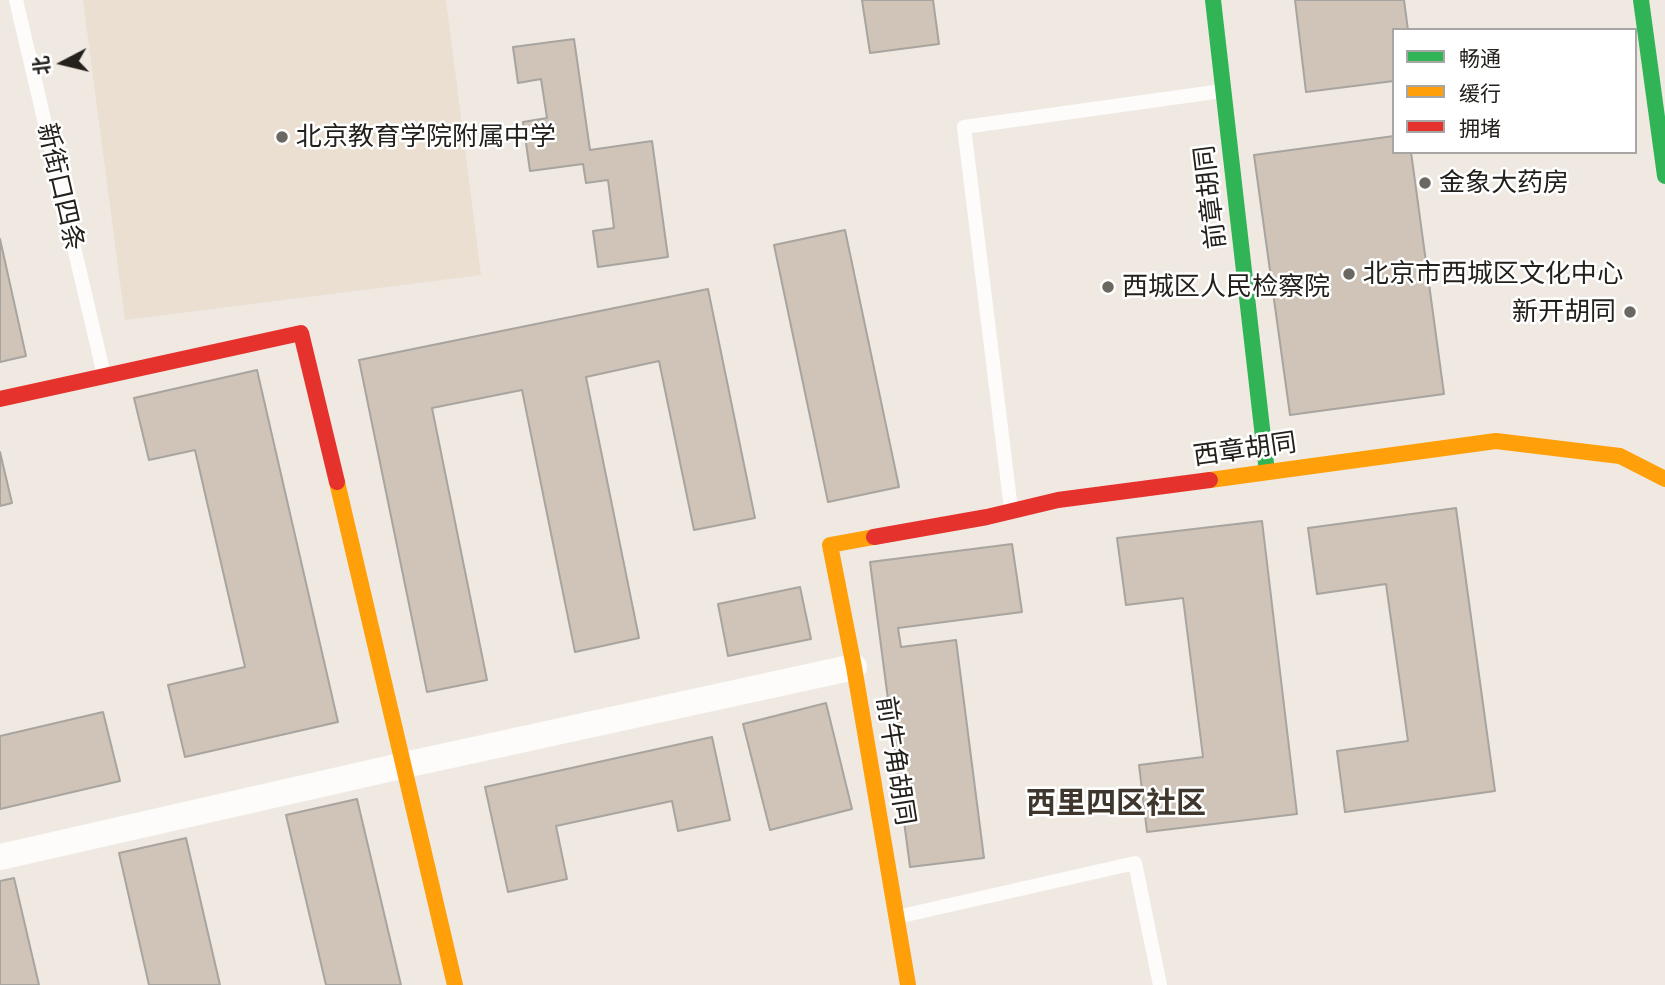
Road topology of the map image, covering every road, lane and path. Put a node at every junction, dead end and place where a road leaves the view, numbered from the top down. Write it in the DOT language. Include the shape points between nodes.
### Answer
graph roads {
  1 [pos="16,0"];
  2 [pos="1213,0"];
  3 [pos="1641,0"];
  4 [pos="1223,91"];
  5 [pos="1662,138"];
  6 [pos="1665,176"];
  7 [pos="104,375"];
  8 [pos="0,399"];
  9 [pos="1267,472"];
  10 [pos="1665,479"];
  11 [pos="1011,511"];
  12 [pos="830,545"];
  13 [pos="854,667"];
  14 [pos="405,765"];
  15 [pos="0,858"];
  16 [pos="895,917"];
  17 [pos="455,985"];
  18 [pos="908,985"];
  19 [pos="1160,985"];
  1 -- 7 [label="lane, 新街口四条"];
  2 -- 4 [label="street, 前章胡同"];
  3 -- 5 [label="street"];
  4 -- 9 [label="street, 前章胡同"];
  4 -- 11 [label="lane" via="964,127"];
  5 -- 6 [label="street"];
  7 -- 8 [label="street"];
  7 -- 14 [label="street" via="301,333"];
  9 -- 10 [label="street, 西章胡同" via="1496,441 1620,456"];
  9 -- 11 [label="street, 西章胡同" via="1058,500"];
  11 -- 12 [label="street, 西章胡同"];
  12 -- 13 [label="street, 前牛角胡同"];
  13 -- 14 [label="street"];
  13 -- 16 [label="street, 前牛角胡同"];
  14 -- 15 [label="street"];
  14 -- 17 [label="street"];
  16 -- 18 [label="street, 前牛角胡同"];
  16 -- 19 [label="lane" via="1135,863"];
}
